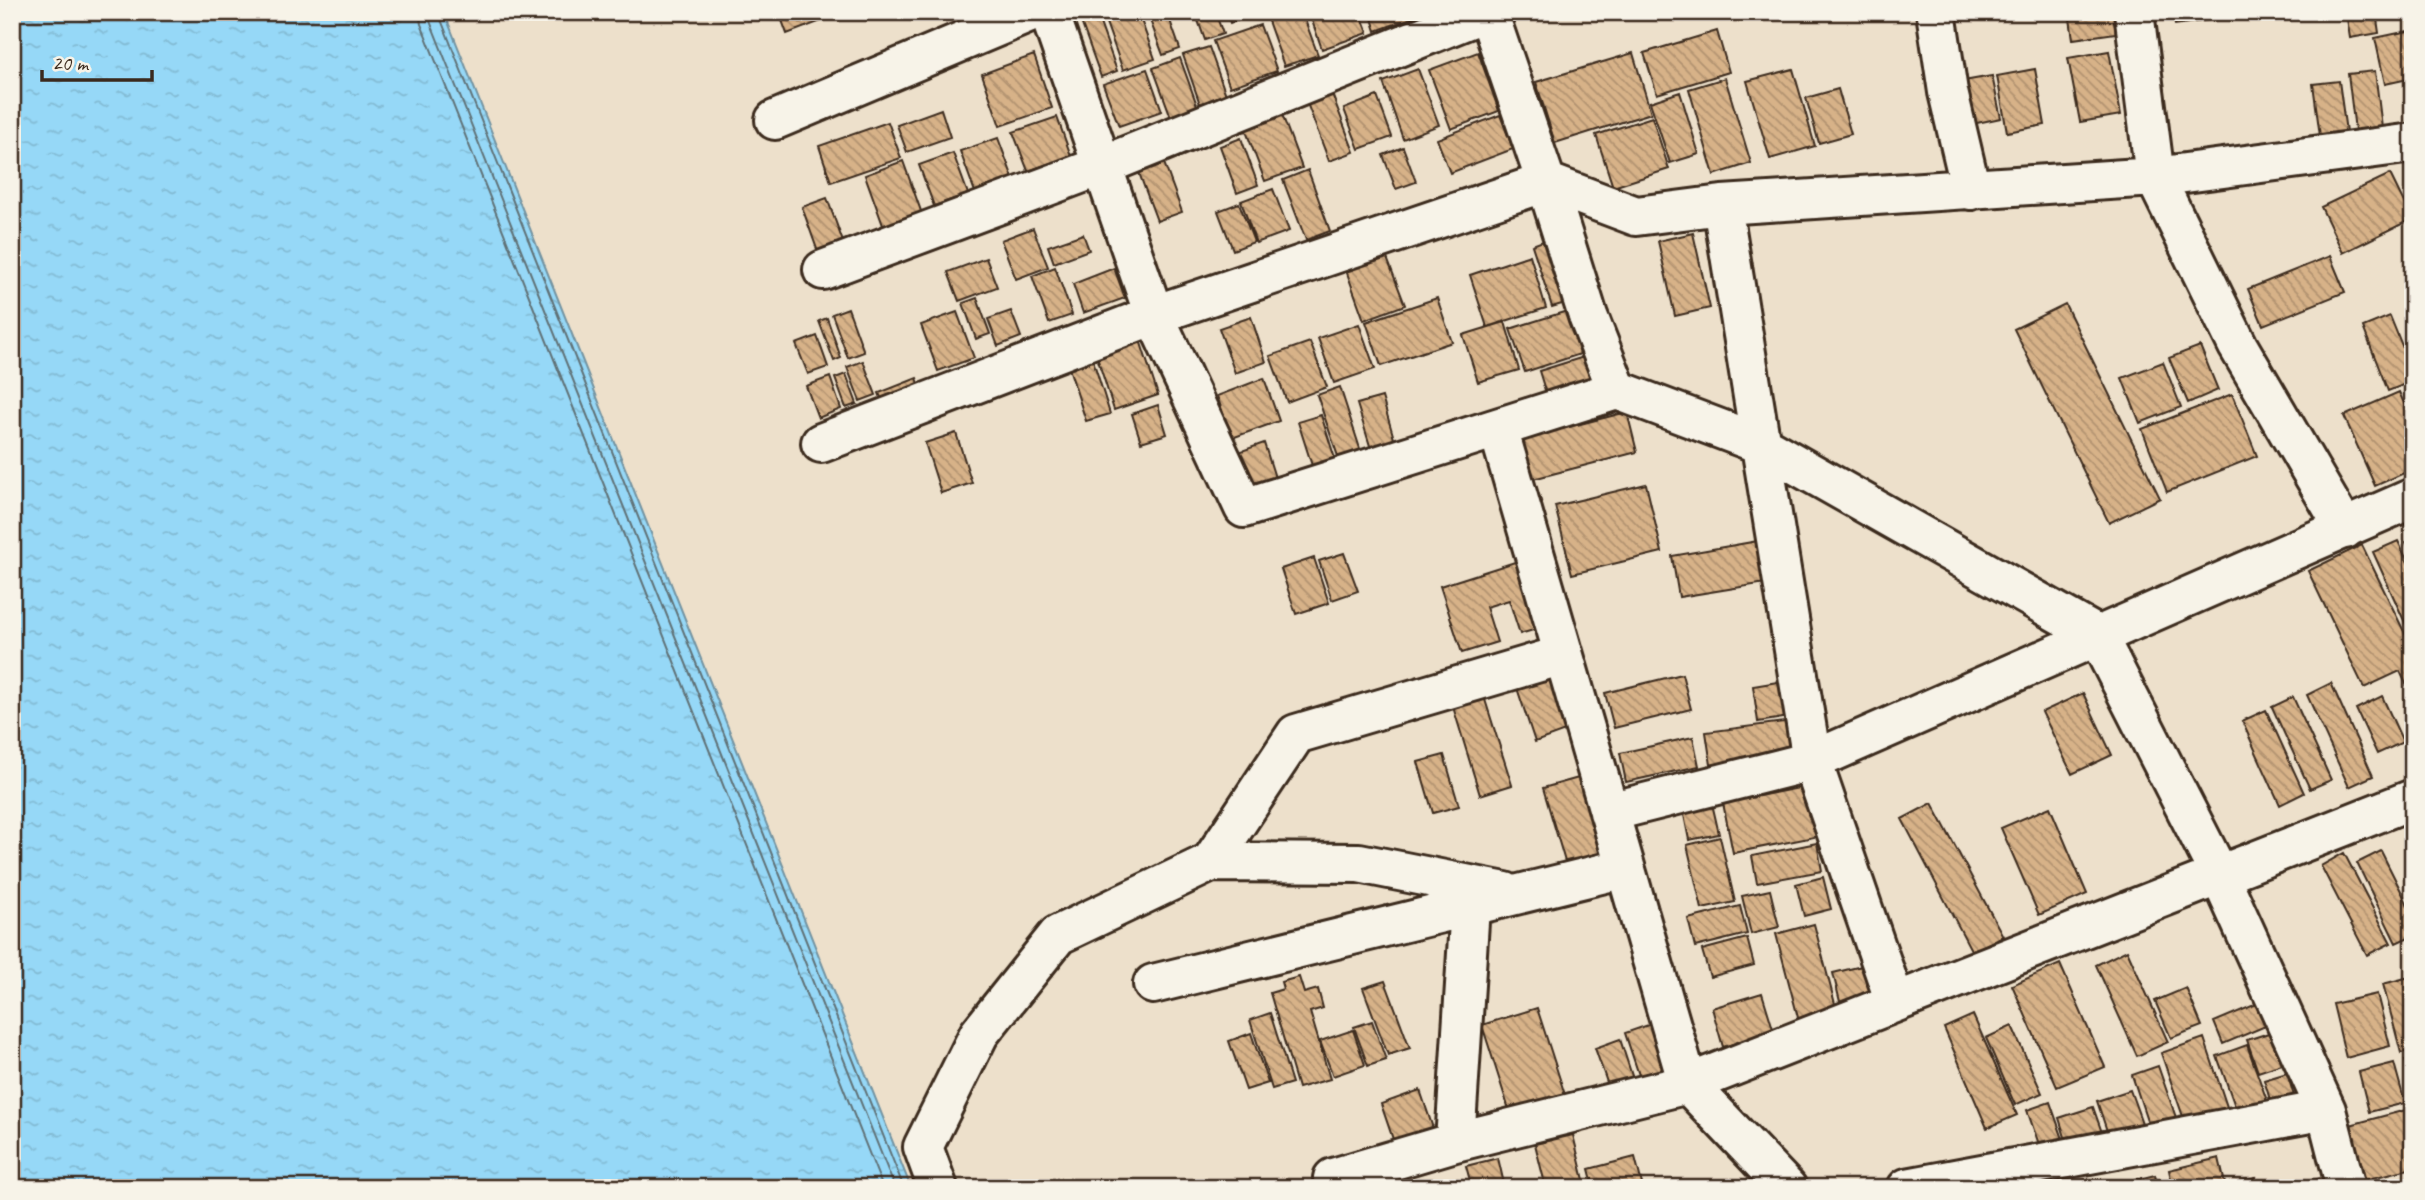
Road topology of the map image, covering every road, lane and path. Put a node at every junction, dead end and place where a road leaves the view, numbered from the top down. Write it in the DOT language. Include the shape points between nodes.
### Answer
graph roads {
  1 [pos="1032,12"];
  2 [pos="1049,12"];
  3 [pos="1487,12"];
  4 [pos="1937,12"];
  5 [pos="2134,12"];
  6 [pos="775,120"];
  7 [pos="2413,143"];
  8 [pos="1104,165"];
  9 [pos="2155,177"];
  10 [pos="1546,182"];
  11 [pos="1971,190"];
  12 [pos="1722,205"];
  13 [pos="823,270"];
  14 [pos="1154,315"];
  15 [pos="1617,390"];
  16 [pos="1498,428"];
  17 [pos="821,443"];
  18 [pos="1760,444"];
  19 [pos="2413,498"];
  20 [pos="2345,528"];
  21 [pos="2097,635"];
  22 [pos="1563,655"];
  23 [pos="1812,761"];
  24 [pos="2413,799"];
  25 [pos="1609,812"];
  26 [pos="1211,862"];
  27 [pos="1625,868"];
  28 [pos="2219,874"];
  29 [pos="1517,894"];
  30 [pos="1470,906"];
  31 [pos="1153,984"];
  32 [pos="1895,1002"];
  33 [pos="1688,1084"];
  34 [pos="2326,1110"];
  35 [pos="1455,1142"];
  36 [pos="1333,1178"];
  37 [pos="938,1188"];
  38 [pos="1787,1188"];
  39 [pos="1907,1188"];
  40 [pos="2346,1188"];
  1 -- 6 [label="street"];
  2 -- 8 [label="street"];
  3 -- 8 [label="street"];
  3 -- 10 [label="street"];
  4 -- 11 [label="street" via="1948,92"];
  5 -- 9 [label="street"];
  7 -- 9 [label="street"];
  8 -- 13 [label="street"];
  8 -- 14 [label="street"];
  9 -- 11 [label="street"];
  9 -- 20 [label="street" via="2238,346"];
  10 -- 12 [label="street" via="1636,216"];
  10 -- 14 [label="street"];
  10 -- 15 [label="street" via="1588,316"];
  11 -- 12 [label="street"];
  12 -- 18 [label="street"];
  14 -- 16 [label="street" via="1244,508"];
  14 -- 17 [label="street"];
  15 -- 16 [label="street"];
  15 -- 18 [label="street"];
  16 -- 22 [label="street"];
  18 -- 21 [label="street"];
  18 -- 23 [label="street"];
  19 -- 20 [label="street"];
  20 -- 21 [label="street"];
  21 -- 23 [label="street"];
  21 -- 28 [label="street"];
  22 -- 25 [label="street"];
  22 -- 26 [label="street" via="1296,734"];
  23 -- 25 [label="street"];
  23 -- 32 [label="street"];
  24 -- 28 [label="street"];
  25 -- 27 [label="street"];
  26 -- 29 [label="street" via="1359,863"];
  26 -- 37 [label="street" via="1058,934 979,1034 923,1147"];
  27 -- 29 [label="street"];
  27 -- 33 [label="street"];
  28 -- 32 [label="street"];
  28 -- 34 [label="street"];
  29 -- 30 [label="street"];
  30 -- 31 [label="street"];
  30 -- 35 [label="street"];
  32 -- 33 [label="street"];
  33 -- 35 [label="street"];
  33 -- 38 [label="street"];
  34 -- 39 [label="street"];
  34 -- 40 [label="street"];
  35 -- 36 [label="street"];
}
